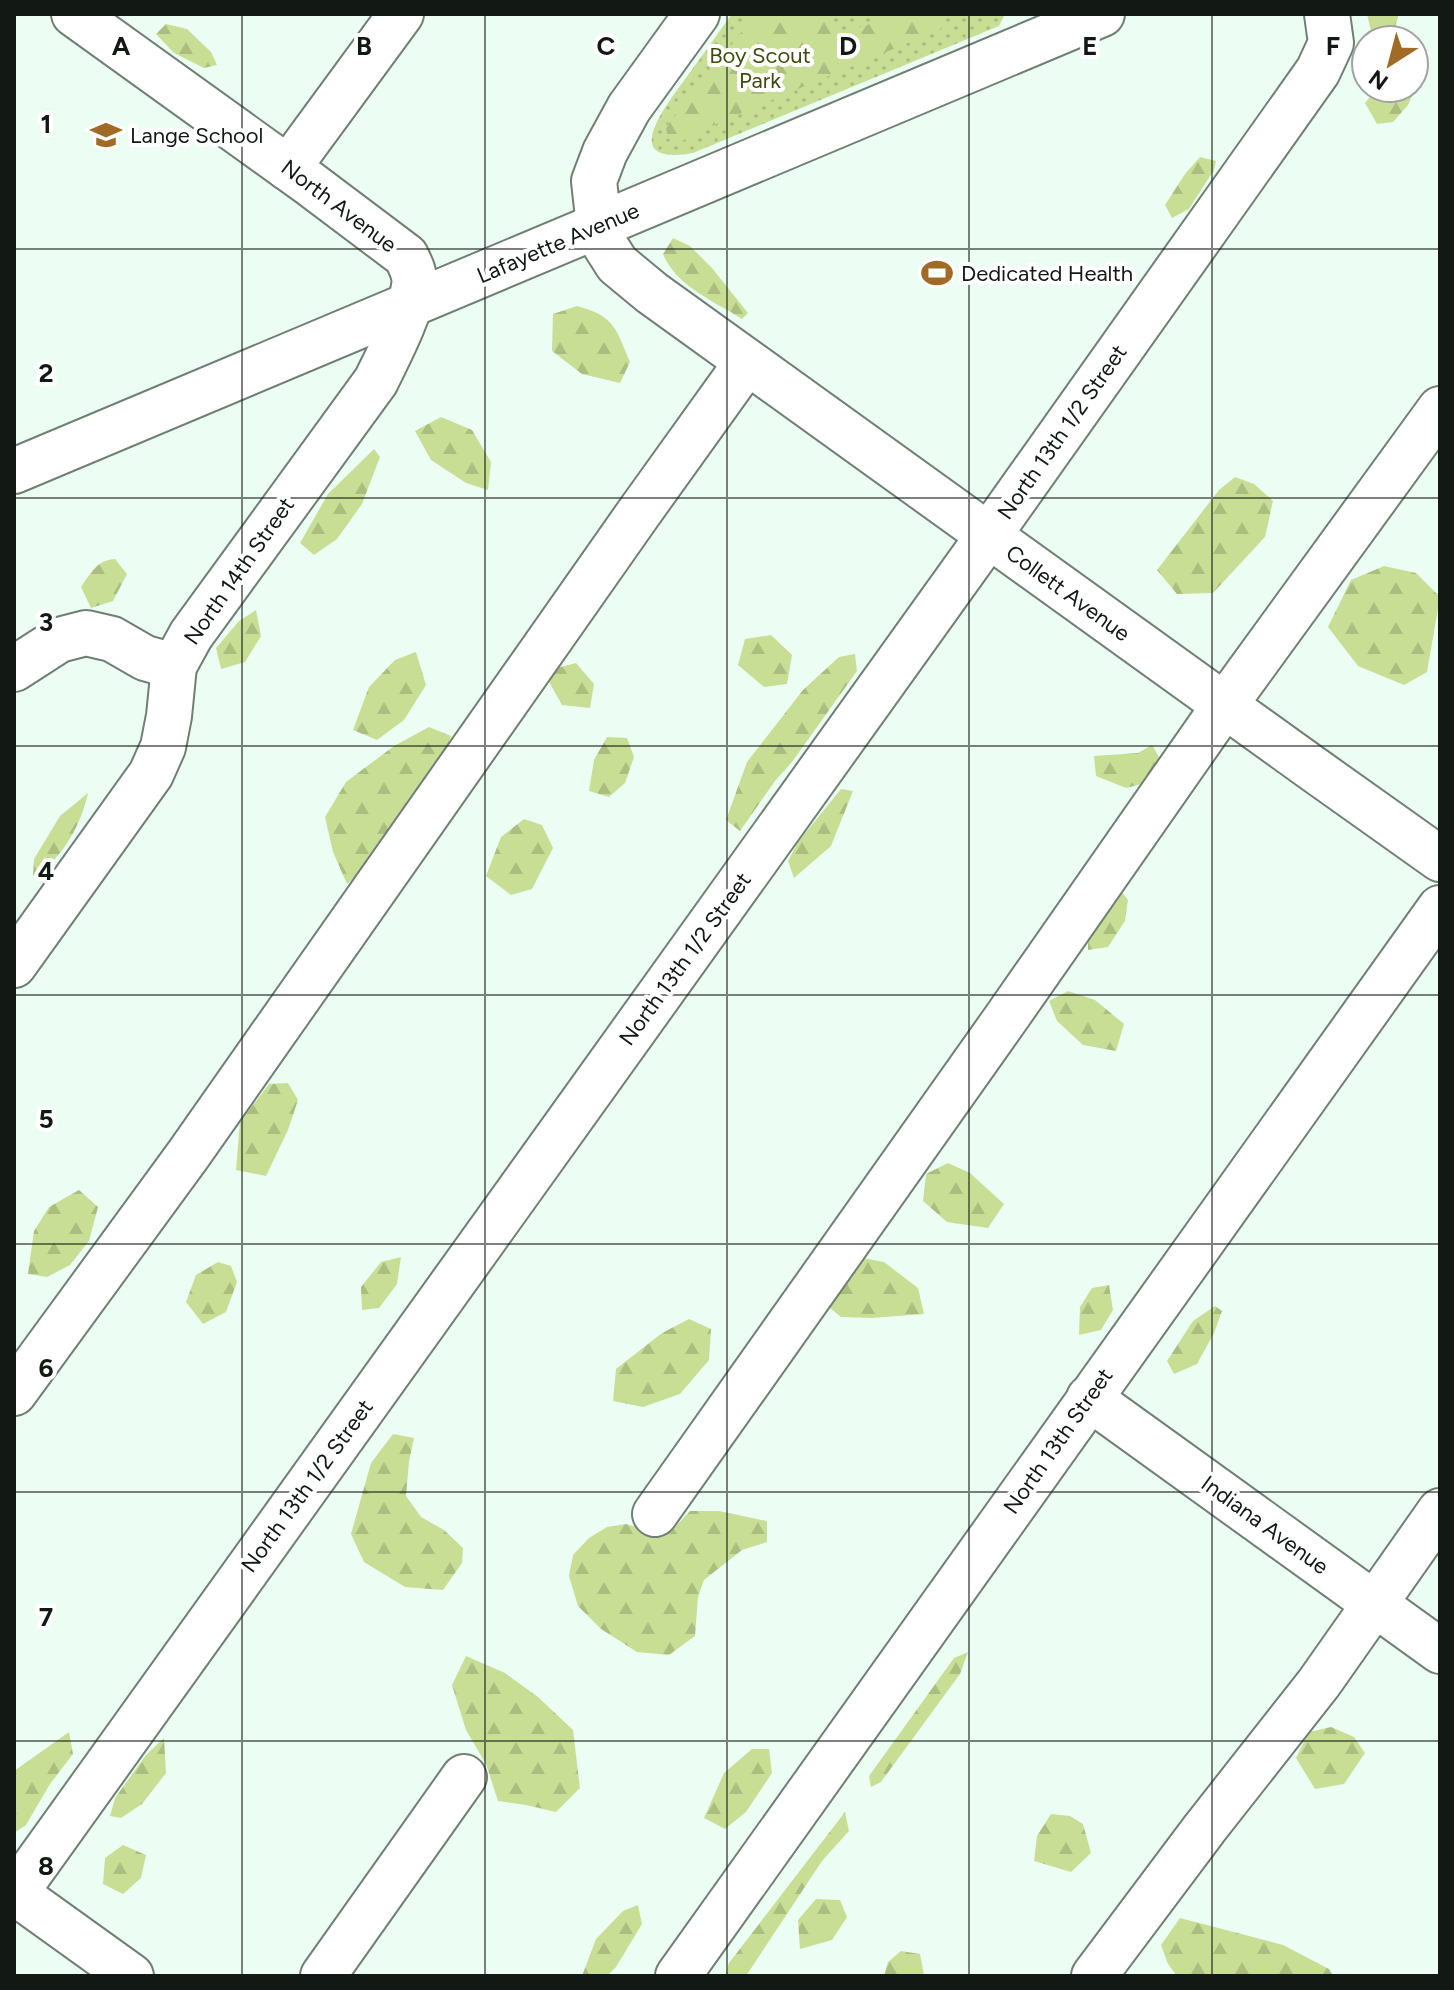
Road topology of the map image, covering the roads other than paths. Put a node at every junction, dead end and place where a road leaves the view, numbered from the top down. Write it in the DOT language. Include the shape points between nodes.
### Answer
graph roads {
  1 [pos="74,14"];
  2 [pos="401,14"];
  3 [pos="697,14"];
  4 [pos="1102,14"];
  5 [pos="1327,14"];
  6 [pos="1052,24"];
  7 [pos="288,168"];
  8 [pos="599,226"];
  9 [pos="409,305"];
  10 [pos="747,362"];
  11 [pos="1440,409"];
  12 [pos="15,470"];
  13 [pos="989,535"];
  14 [pos="174,666"];
  15 [pos="14,669"];
  16 [pos="1224,706"];
  17 [pos="1440,859"];
  18 [pos="1440,908"];
  19 [pos="14,965"];
  20 [pos="14,1393"];
  21 [pos="1089,1398"];
  22 [pos="1440,1511"];
  23 [pos="655,1514"];
  24 [pos="1374,1603"];
  25 [pos="1440,1651"];
  26 [pos="464,1777"];
  27 [pos="14,1893"];
  28 [pos="131,1976"];
  29 [pos="323,1976"];
  30 [pos="678,1976"];
  31 [pos="1094,1976"];
  1 -- 7 [label="street, North Avenue"];
  2 -- 7 [label="street"];
  3 -- 8 [label="street" via="629,108 605,152 594,181"];
  4 -- 6 [label="street, Lafayette Avenue"];
  5 -- 13 [label="street, North 13th 1/2 Street" via="1331,43 1318,71"];
  6 -- 8 [label="street, Lafayette Avenue"];
  7 -- 9 [label="street, North Avenue" via="406,256 415,285"];
  8 -- 9 [label="street, Lafayette Avenue"];
  8 -- 10 [label="street, Collett Avenue" via="617,264"];
  9 -- 12 [label="street, Lafayette Avenue"];
  9 -- 14 [label="street, North 14th Street" via="376,381 191,635"];
  10 -- 13 [label="street, Collett Avenue"];
  10 -- 20 [label="street"];
  11 -- 16 [label="street"];
  13 -- 16 [label="street, Collett Avenue"];
  13 -- 27 [label="street, North 13th 1/2 Street"];
  14 -- 15 [label="street" via="86,633 59,640"];
  14 -- 19 [label="street, North 14th Street" via="163,747 151,774"];
  16 -- 17 [label="street, Collett Avenue"];
  16 -- 23 [label="street"];
  18 -- 21 [label="street, North 13th Street"];
  21 -- 24 [label="street, Indiana Avenue"];
  21 -- 30 [label="street, North 13th Street"];
  22 -- 24 [label="street"];
  24 -- 25 [label="street, Indiana Avenue"];
  24 -- 31 [label="street" via="1319,1683"];
  26 -- 29 [label="street"];
  27 -- 28 [label="street"];
}
